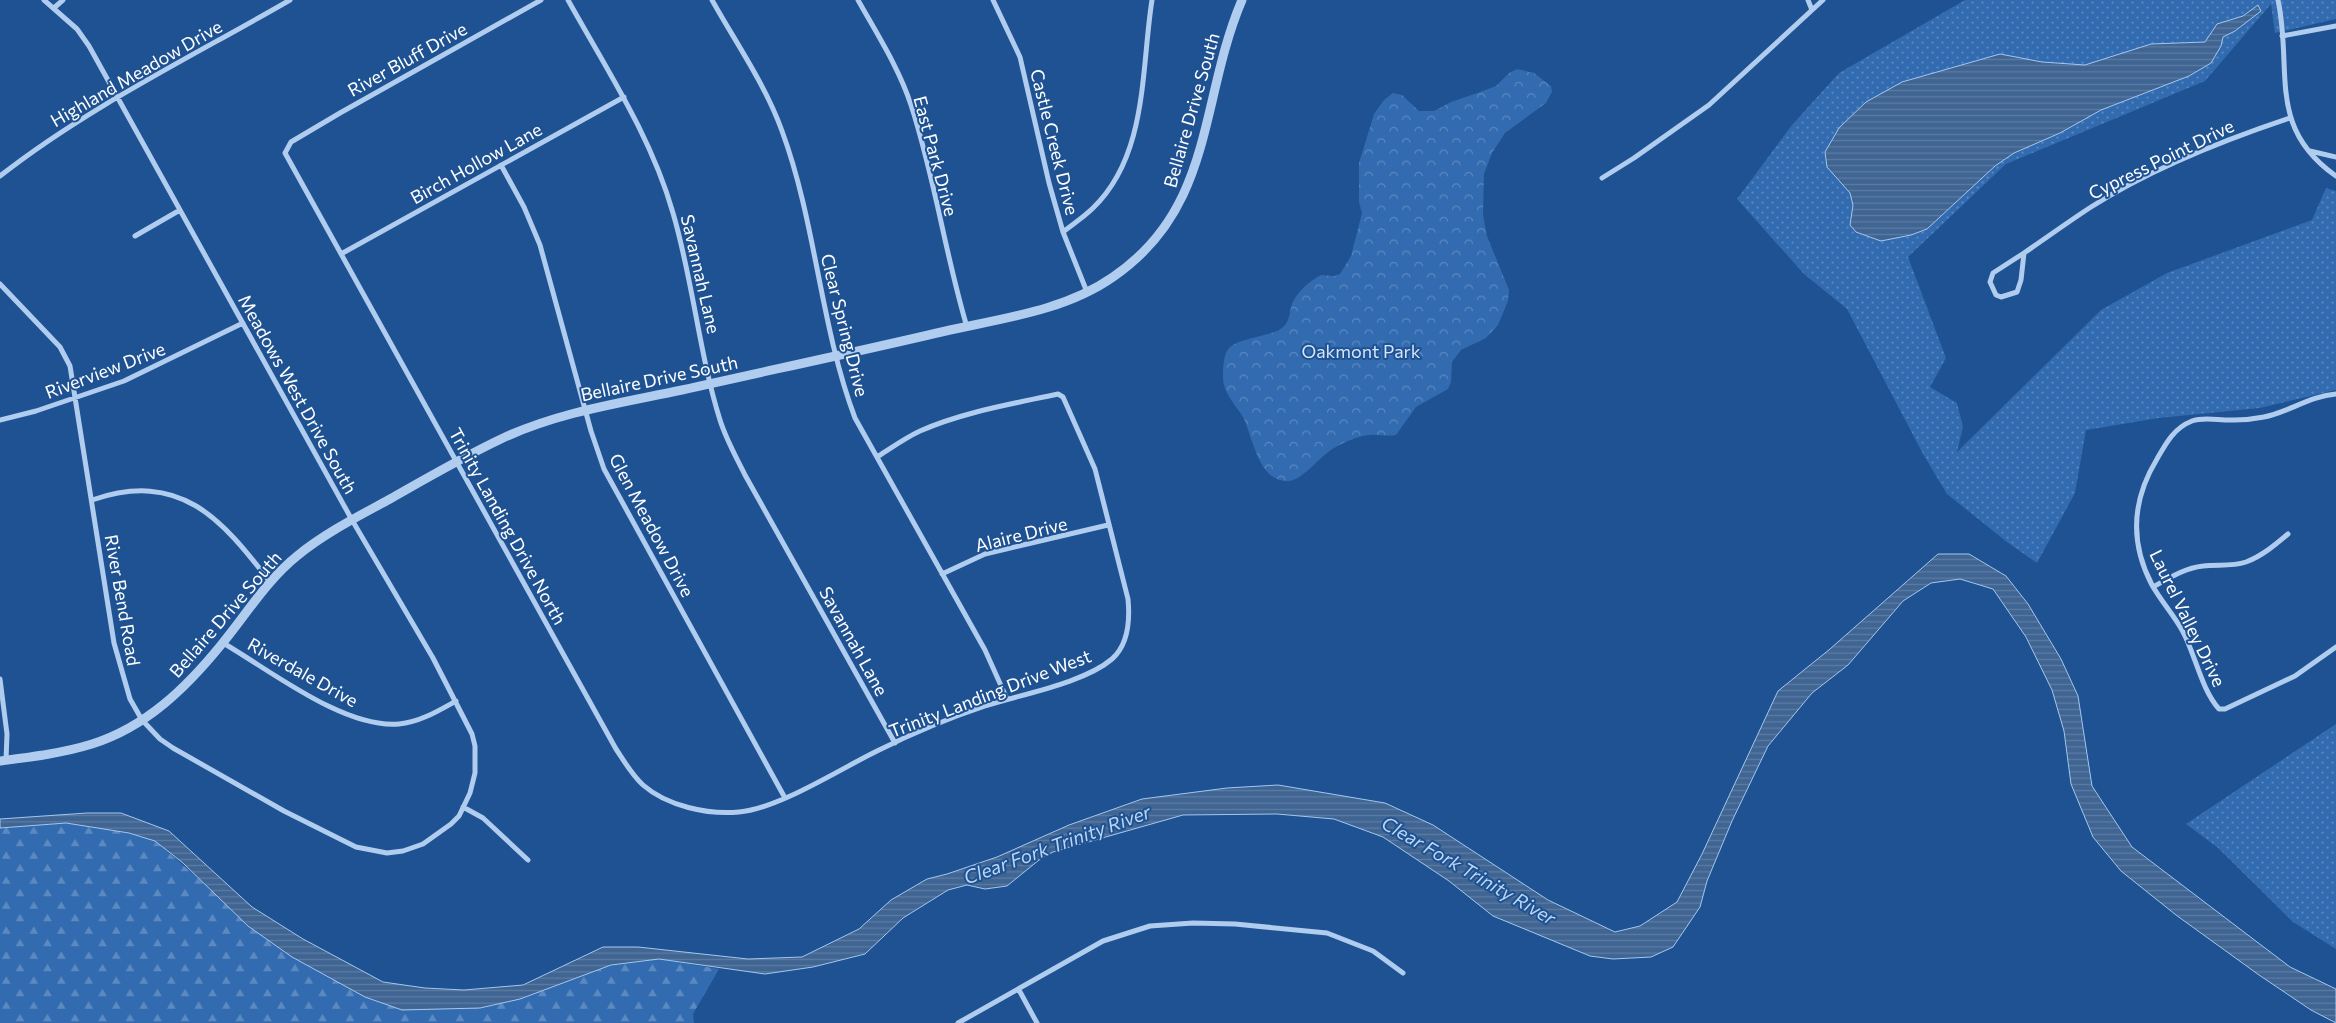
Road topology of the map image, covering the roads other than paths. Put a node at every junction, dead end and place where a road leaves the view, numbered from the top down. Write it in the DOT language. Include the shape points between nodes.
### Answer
graph roads {
  1 [pos="44,0"];
  2 [pos="63,0"];
  3 [pos="290,0"];
  4 [pos="541,0"];
  5 [pos="568,0"];
  6 [pos="712,0"];
  7 [pos="858,0"];
  8 [pos="993,0"];
  9 [pos="1152,0"];
  10 [pos="1808,0"];
  11 [pos="1823,0"];
  12 [pos="2278,0"];
  13 [pos="1241,1"];
  14 [pos="55,8"];
  15 [pos="1812,10"];
  16 [pos="2336,26"];
  17 [pos="2282,36"];
  18 [pos="624,97"];
  19 [pos="119,98"];
  20 [pos="2290,118"];
  21 [pos="288,145"];
  22 [pos="2310,151"];
  23 [pos="2336,157"];
  24 [pos="501,165"];
  25 [pos="0,176"];
  26 [pos="2336,176"];
  27 [pos="1602,178"];
  28 [pos="180,210"];
  29 [pos="1063,232"];
  30 [pos="135,236"];
  31 [pos="2024,253"];
  32 [pos="341,254"];
  33 [pos="0,284"];
  34 [pos="1087,292"];
  35 [pos="243,323"];
  36 [pos="967,327"];
  37 [pos="837,356"];
  38 [pos="711,383"];
  39 [pos="2336,394"];
  40 [pos="76,397"];
  41 [pos="586,410"];
  42 [pos="0,420"];
  43 [pos="877,457"];
  44 [pos="456,462"];
  45 [pos="92,500"];
  46 [pos="352,520"];
  47 [pos="1108,525"];
  48 [pos="2288,534"];
  49 [pos="942,574"];
  50 [pos="270,582"];
  51 [pos="2153,587"];
  52 [pos="223,643"];
  53 [pos="2336,647"];
  54 [pos="0,680"];
  55 [pos="1007,699"];
  56 [pos="456,702"];
  57 [pos="142,720"];
  58 [pos="894,743"];
  59 [pos="3,761"];
  60 [pos="785,798"];
  61 [pos="463,807"];
  62 [pos="528,860"];
  63 [pos="1403,973"];
  64 [pos="1019,990"];
  65 [pos="958,1023"];
  66 [pos="1038,1023"];
  1 -- 14 [label="street, Meadows West Drive South"];
  2 -- 14 [label="street"];
  3 -- 19 [label="street, Highland Meadow Drive"];
  4 -- 21 [label="street, River Bluff Drive"];
  5 -- 18 [label="street, Savannah Lane"];
  6 -- 37 [label="street, Clear Spring Drive" via="782,130 797,179"];
  7 -- 36 [label="street, East Park Drive" via="896,70 910,104"];
  8 -- 29 [label="street, Castle Creek Drive" via="1020,57"];
  9 -- 29 [label="street" via="1140,100 1122,166 1090,212"];
  10 -- 15 [label="street"];
  11 -- 15 [label="street"];
  12 -- 17 [label="street"];
  13 -- 34 [label="street, Bellaire Drive South" via="1191,178 1174,213 1134,261"];
  14 -- 19 [label="street, Meadows West Drive South" via="77,28"];
  15 -- 27 [label="street" via="1709,105"];
  16 -- 17 [label="street"];
  17 -- 20 [label="street" via="2284,85"];
  18 -- 24 [label="street, Birch Hollow Lane"];
  18 -- 38 [label="street, Savannah Lane" via="652,151 673,211"];
  19 -- 25 [label="street, Highland Meadow Drive" via="36,148"];
  19 -- 28 [label="street, Meadows West Drive South"];
  20 -- 22 [label="street"];
  20 -- 31 [label="street, Cypress Point Drive" via="2238,136 2149,176 2092,206"];
  21 -- 32 [label="street, Trinity Landing Drive North" via="286,157"];
  22 -- 23 [label="street"];
  22 -- 26 [label="street" via="2317,162"];
  24 -- 32 [label="street, Birch Hollow Lane"];
  24 -- 41 [label="street, Glen Meadow Drive" via="540,245"];
  28 -- 30 [label="street"];
  28 -- 35 [label="street, Meadows West Drive South"];
  29 -- 34 [label="street, Castle Creek Drive"];
  31 -- 31 [label="street, Cypress Point Drive" via="1993,273 1990,282 1996,295 2002,297 2017,292"];
  32 -- 44 [label="street, Trinity Landing Drive North"];
  33 -- 40 [label="street, River Bend Road" via="66,356"];
  34 -- 36 [label="street, Bellaire Drive South" via="1054,306"];
  35 -- 40 [label="street, Riverview Drive" via="124,381"];
  35 -- 46 [label="street, Meadows West Drive South"];
  36 -- 37 [label="street, Bellaire Drive South"];
  37 -- 38 [label="street, Bellaire Drive South"];
  37 -- 43 [label="street, Clear Spring Drive" via="842,384 855,418"];
  38 -- 41 [label="street, Bellaire Drive South"];
  38 -- 58 [label="street, Savannah Lane" via="722,426 745,475"];
  39 -- 51 [label="street, Laurel Valley Drive" via="2307,400 2272,415 2250,419 2195,420 2176,431 2148,474 2138,505 2139,548"];
  40 -- 42 [label="street, Riverview Drive"];
  40 -- 45 [label="street, River Bend Road"];
  41 -- 44 [label="street, Bellaire Drive South" via="541,423"];
  41 -- 60 [label="street, Glen Meadow Drive" via="604,470"];
  43 -- 47 [label="street" via="936,424 1058,394 1065,400 1096,469"];
  43 -- 49 [label="street, Clear Spring Drive"];
  44 -- 46 [label="street, Bellaire Drive South"];
  44 -- 60 [label="street, Trinity Landing Drive North" via="634,776 644,786 679,805 713,812 755,810"];
  45 -- 50 [label="street" via="144,490 186,500 230,532"];
  45 -- 57 [label="street, River Bend Road" via="114,643 123,680"];
  46 -- 50 [label="street, Bellaire Drive South" via="295,557"];
  46 -- 56 [label="street, Meadows West Drive South"];
  47 -- 49 [label="street, Alaire Drive" via="986,554"];
  47 -- 55 [label="street, Trinity Landing Drive West" via="1130,618 1120,649 1112,659 1088,674"];
  48 -- 51 [label="street" via="2245,562 2193,568"];
  49 -- 55 [label="street, Clear Spring Drive" via="985,650"];
  50 -- 52 [label="street, Bellaire Drive South"];
  51 -- 53 [label="street, Laurel Valley Drive" via="2182,629 2219,709 2226,709 2295,676"];
  52 -- 56 [label="street, Riverdale Drive" via="318,701 354,718 399,724 424,718"];
  52 -- 57 [label="street, Bellaire Drive South" via="176,695"];
  54 -- 59 [label="street" via="7,734"];
  55 -- 58 [label="street, Trinity Landing Drive West"];
  56 -- 61 [label="street, Meadows West Drive South" via="472,734 476,756 470,793"];
  57 -- 59 [label="street, Bellaire Drive South" via="76,748"];
  57 -- 61 [label="street, River Bend Road" via="173,748 284,811 356,847 387,853 403,851 440,833 459,816"];
  58 -- 60 [label="street, Trinity Landing Drive West"];
  61 -- 62 [label="street" via="483,818"];
  63 -- 64 [label="street" via="1373,951 1327,933 1193,923 1150,926 1122,933"];
  64 -- 65 [label="street"];
  64 -- 66 [label="street"];
}
